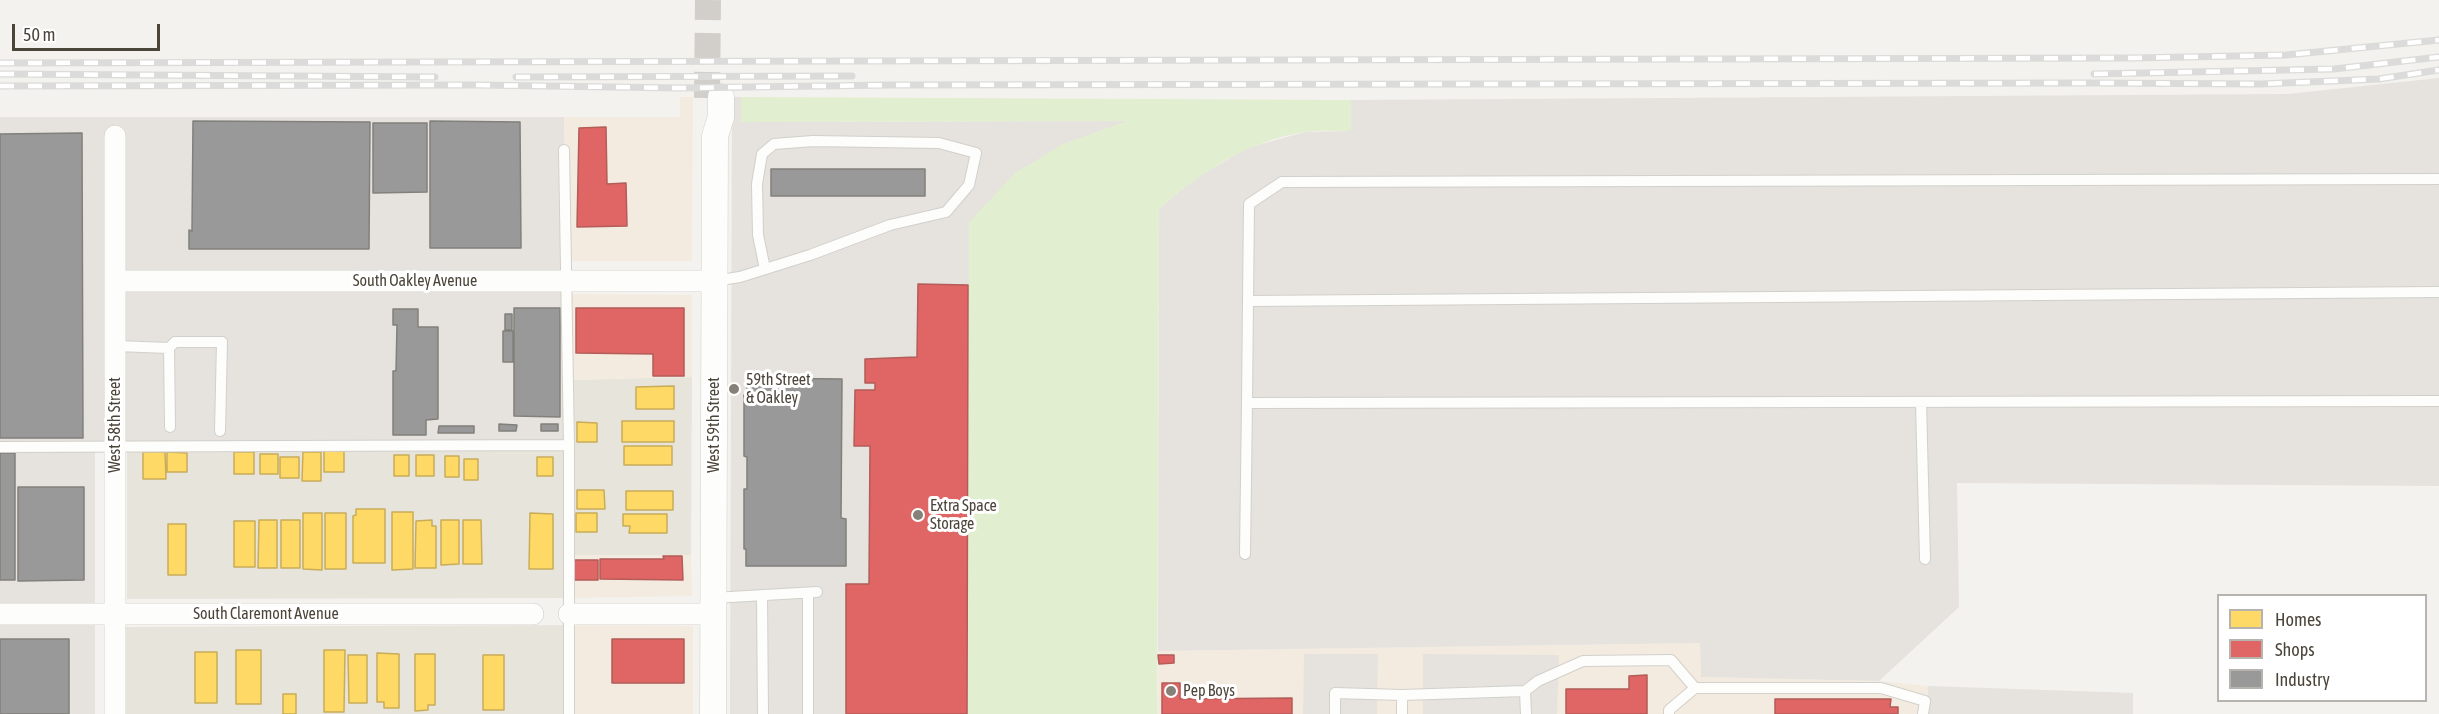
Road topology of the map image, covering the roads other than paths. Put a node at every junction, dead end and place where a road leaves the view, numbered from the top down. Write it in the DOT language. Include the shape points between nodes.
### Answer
graph roads {
  1 [pos="714,97"];
  2 [pos="115,136"];
  3 [pos="564,150"];
  4 [pos="2439,179"];
  5 [pos="765,269"];
  6 [pos="566,280"];
  7 [pos="116,281"];
  8 [pos="714,281"];
  9 [pos="2439,292"];
  10 [pos="1248,301"];
  11 [pos="116,346"];
  12 [pos="169,348"];
  13 [pos="2439,401"];
  14 [pos="1921,402"];
  15 [pos="1247,403"];
  16 [pos="170,427"];
  17 [pos="220,431"];
  18 [pos="569,445"];
  19 [pos="115,446"];
  20 [pos="0,447"];
  21 [pos="1245,554"];
  22 [pos="1925,559"];
  23 [pos="762,596"];
  24 [pos="713,606"];
  25 [pos="0,614"];
  26 [pos="115,614"];
  27 [pos="533,614"];
  28 [pos="569,614"];
  29 [pos="1695,688"];
  30 [pos="1525,691"];
  31 [pos="1402,694"];
  32 [pos="115,714"];
  33 [pos="569,714"];
  34 [pos="712,714"];
  35 [pos="763,714"];
  36 [pos="808,714"];
  37 [pos="1335,714"];
  38 [pos="1402,714"];
  39 [pos="1526,714"];
  40 [pos="1669,714"];
  41 [pos="1923,714"];
  1 -- 8 [label="street, West 59th Street" via="721,117 715,136"];
  2 -- 7 [label="street, West 58th Street"];
  3 -- 6 [label="lane"];
  4 -- 10 [label="lane" via="1282,182 1249,204"];
  5 -- 5 [label="lane" via="890,225 946,212 969,185 976,153 939,144 774,144 762,154 758,184 758,235"];
  5 -- 8 [label="lane"];
  6 -- 7 [label="street, South Oakley Avenue"];
  6 -- 8 [label="street, South Oakley Avenue"];
  6 -- 18 [label="lane"];
  7 -- 11 [label="street, West 58th Street"];
  8 -- 24 [label="street, West 59th Street"];
  9 -- 10 [label="lane"];
  10 -- 15 [label="lane"];
  11 -- 12 [label="lane"];
  11 -- 19 [label="street, West 58th Street"];
  12 -- 16 [label="lane"];
  12 -- 17 [label="lane" via="175,342 222,342"];
  13 -- 14 [label="lane"];
  14 -- 15 [label="lane"];
  14 -- 22 [label="lane"];
  15 -- 21 [label="lane"];
  18 -- 19 [label="lane"];
  18 -- 28 [label="lane"];
  19 -- 20 [label="lane"];
  19 -- 26 [label="street, West 58th Street"];
  23 -- 24 [label="lane"];
  23 -- 35 [label="lane"];
  23 -- 36 [label="lane" via="813,592"];
  24 -- 28 [label="street"];
  24 -- 34 [label="street, West 59th Street"];
  25 -- 26 [label="street, South Claremont Avenue"];
  26 -- 27 [label="street, South Claremont Avenue"];
  26 -- 32 [label="street, West 58th Street"];
  28 -- 33 [label="lane"];
  29 -- 30 [label="lane" via="1671,660 1583,661"];
  29 -- 40 [label="lane"];
  29 -- 41 [label="lane" via="1881,688 1925,701"];
  30 -- 31 [label="lane"];
  30 -- 39 [label="lane"];
  31 -- 37 [label="lane" via="1335,693"];
  31 -- 38 [label="lane"];
}
